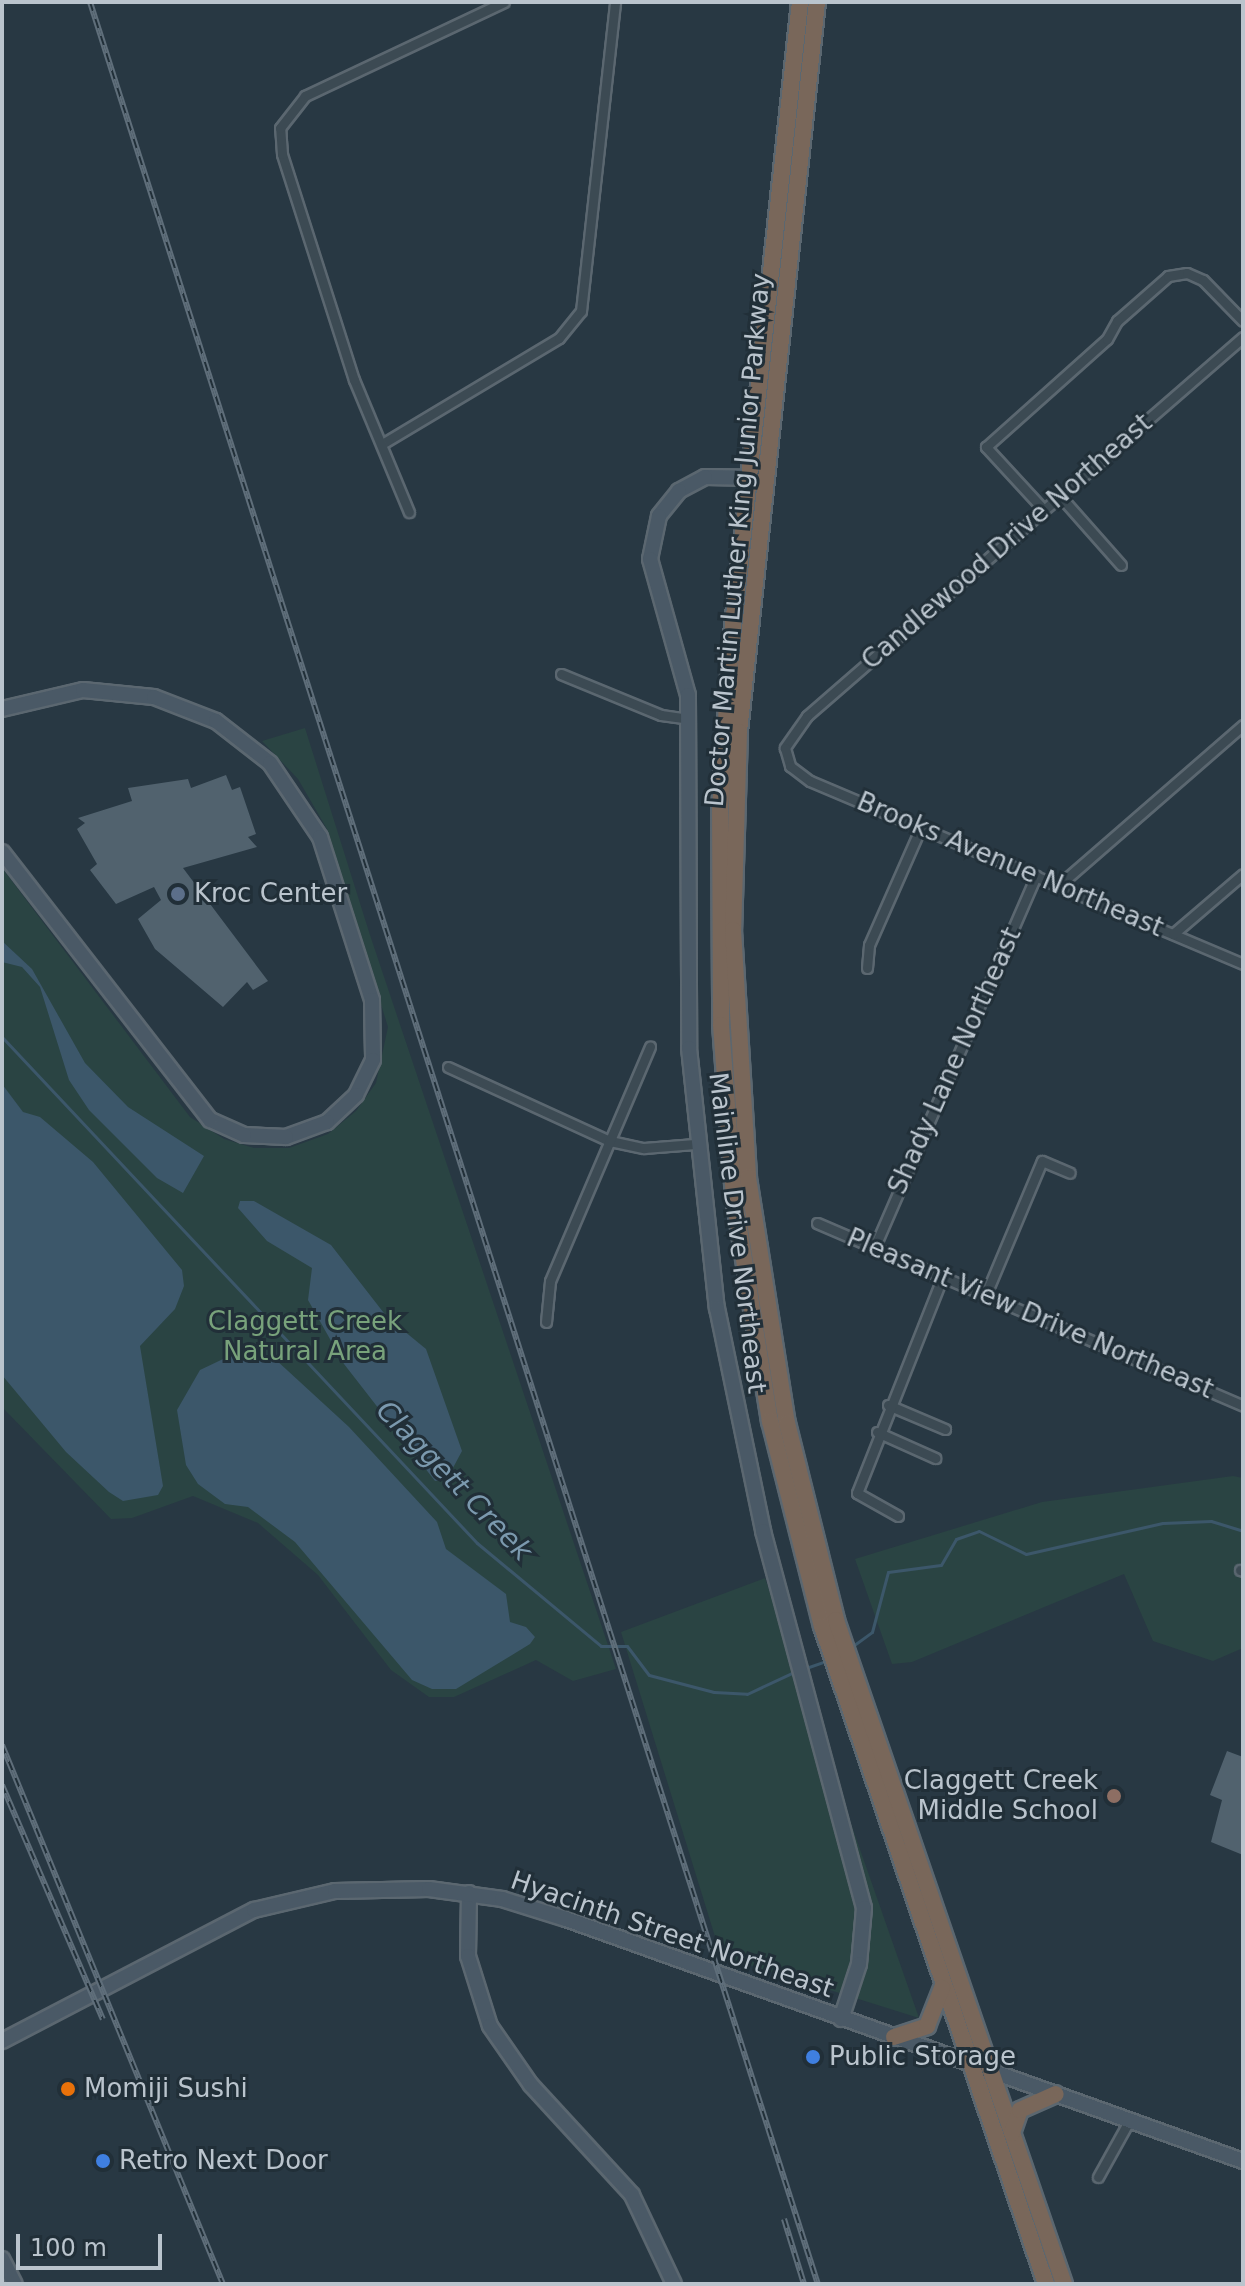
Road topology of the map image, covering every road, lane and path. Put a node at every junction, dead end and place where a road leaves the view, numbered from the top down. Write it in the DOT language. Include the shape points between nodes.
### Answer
graph roads {
  1 [pos="504,2"];
  2 [pos="615,2"];
  3 [pos="800,2"];
  4 [pos="817,2"];
  5 [pos="1243,321"];
  6 [pos="1243,337"];
  7 [pos="382,444"];
  8 [pos="748,476"];
  9 [pos="765,478"];
  10 [pos="1060,496"];
  11 [pos="1044,510"];
  12 [pos="409,512"];
  13 [pos="1121,565"];
  14 [pos="561,674"];
  15 [pos="2,709"];
  16 [pos="689,719"];
  17 [pos="1243,725"];
  18 [pos="785,755"];
  19 [pos="921,827"];
  20 [pos="2,852"];
  21 [pos="1243,874"];
  22 [pos="1036,876"];
  23 [pos="1059,885"];
  24 [pos="1173,934"];
  25 [pos="1243,964"];
  26 [pos="867,968"];
  27 [pos="650,1046"];
  28 [pos="448,1067"];
  29 [pos="610,1141"];
  30 [pos="695,1144"];
  31 [pos="1070,1173"];
  32 [pos="817,1223"];
  33 [pos="875,1246"];
  34 [pos="943,1276"];
  35 [pos="986,1294"];
  36 [pos="546,1322"];
  37 [pos="888,1405"];
  38 [pos="1243,1406"];
  39 [pos="945,1429"];
  40 [pos="877,1432"];
  41 [pos="935,1458"];
  42 [pos="898,1516"];
  43 [pos="829,1623"];
  44 [pos="847,1684"];
  45 [pos="469,1893"];
  46 [pos="942,1986"];
  47 [pos="841,2019"];
  48 [pos="894,2037"];
  49 [pos="2,2041"];
  50 [pos="970,2065"];
  51 [pos="991,2072"];
  52 [pos="1056,2094"];
  53 [pos="1129,2121"];
  54 [pos="1012,2135"];
  55 [pos="1243,2161"];
  56 [pos="1098,2177"];
  57 [pos="2,2259"];
  58 [pos="15,2284"];
  59 [pos="674,2284"];
  60 [pos="1046,2284"];
  61 [pos="1064,2284"];
  1 -- 7 [label="street" via="305,96 280,128 282,154 350,368"];
  2 -- 7 [label="street" via="581,311 559,338"];
  3 -- 8 [label="highway, Doctor Martin Luther King Junior Parkway"];
  4 -- 9 [label="highway, Doctor Martin Luther King Junior Parkway"];
  5 -- 11 [label="street" via="1203,280 1187,273 1168,276 1117,321 1107,339 986,447"];
  6 -- 10 [label="street, Candlewood Drive Northeast"];
  7 -- 12 [label="street"];
  8 -- 9 [label="street, Mainline Drive Northeast"];
  8 -- 16 [label="street, Mainline Drive Northeast" via="705,477 689,484 670,501 654,530 650,559 686,669"];
  8 -- 43 [label="highway, Doctor Martin Luther King Junior Parkway" via="720,809 724,1080 759,1365"];
  9 -- 43 [label="highway, Doctor Martin Luther King Junior Parkway" via="736,790 740,1095 772,1350"];
  10 -- 11 [label="street, Candlewood Drive Northeast"];
  10 -- 13 [label="street"];
  11 -- 18 [label="street, Candlewood Drive Northeast" via="807,716 789,737"];
  14 -- 16 [label="street" via="661,715"];
  15 -- 20 [label="street" via="83,690 154,697 216,721 270,763 320,837 372,1000 373,1060 356,1095 327,1122 286,1137 244,1135 210,1120"];
  16 -- 30 [label="street, Mainline Drive Northeast" via="686,936"];
  17 -- 23 [label="street"];
  18 -- 19 [label="street, Brooks Avenue Northeast" via="805,778"];
  19 -- 22 [label="street, Brooks Avenue Northeast"];
  19 -- 26 [label="street" via="869,945"];
  21 -- 24 [label="street"];
  22 -- 23 [label="street, Brooks Avenue Northeast"];
  22 -- 33 [label="street, Shady Lane Northeast"];
  23 -- 24 [label="street, Brooks Avenue Northeast"];
  24 -- 25 [label="street, Brooks Avenue Northeast"];
  27 -- 29 [label="street"];
  28 -- 29 [label="street"];
  29 -- 30 [label="street" via="644,1148"];
  29 -- 36 [label="street" via="546,1293"];
  30 -- 47 [label="street, Mainline Drive Northeast" via="733,1397 864,1908 859,1964"];
  31 -- 35 [label="street" via="1042,1161"];
  32 -- 33 [label="street, Pleasant View Drive Northeast"];
  33 -- 34 [label="street, Pleasant View Drive Northeast"];
  34 -- 35 [label="street, Pleasant View Drive Northeast"];
  34 -- 37 [label="street"];
  35 -- 38 [label="street, Pleasant View Drive Northeast"];
  37 -- 39 [label="street"];
  37 -- 40 [label="street"];
  40 -- 41 [label="street"];
  40 -- 42 [label="street" via="858,1496"];
  43 -- 44 [label="highway, Doctor Martin Luther King Junior Parkway"];
  44 -- 46 [label="highway, Doctor Martin Luther King Junior Parkway"];
  44 -- 51 [label="highway, Doctor Martin Luther King Junior Parkway"];
  45 -- 47 [label="street, Hyacinth Street Northeast" via="566,1919"];
  45 -- 49 [label="street, Hyacinth Street Northeast" via="367,1888 254,1910"];
  45 -- 59 [label="street" via="468,1956 490,2026 526,2078 632,2195"];
  46 -- 48 [label="highway" via="927,2026"];
  46 -- 50 [label="highway, Doctor Martin Luther King Junior Parkway"];
  47 -- 48 [label="street, Hyacinth Street Northeast"];
  48 -- 50 [label="street, Hyacinth Street Northeast"];
  50 -- 51 [label="street, Hyacinth Street Northeast"];
  50 -- 60 [label="highway, Doctor Martin Luther King Junior Parkway"];
  51 -- 52 [label="street, Hyacinth Street Northeast"];
  51 -- 54 [label="highway, Doctor Martin Luther King Junior Parkway"];
  52 -- 53 [label="street, Hyacinth Street Northeast"];
  52 -- 54 [label="highway" via="1020,2110"];
  53 -- 55 [label="street, Hyacinth Street Northeast"];
  53 -- 56 [label="street"];
  54 -- 61 [label="highway, Doctor Martin Luther King Junior Parkway"];
  57 -- 58 [label="street"];
}
